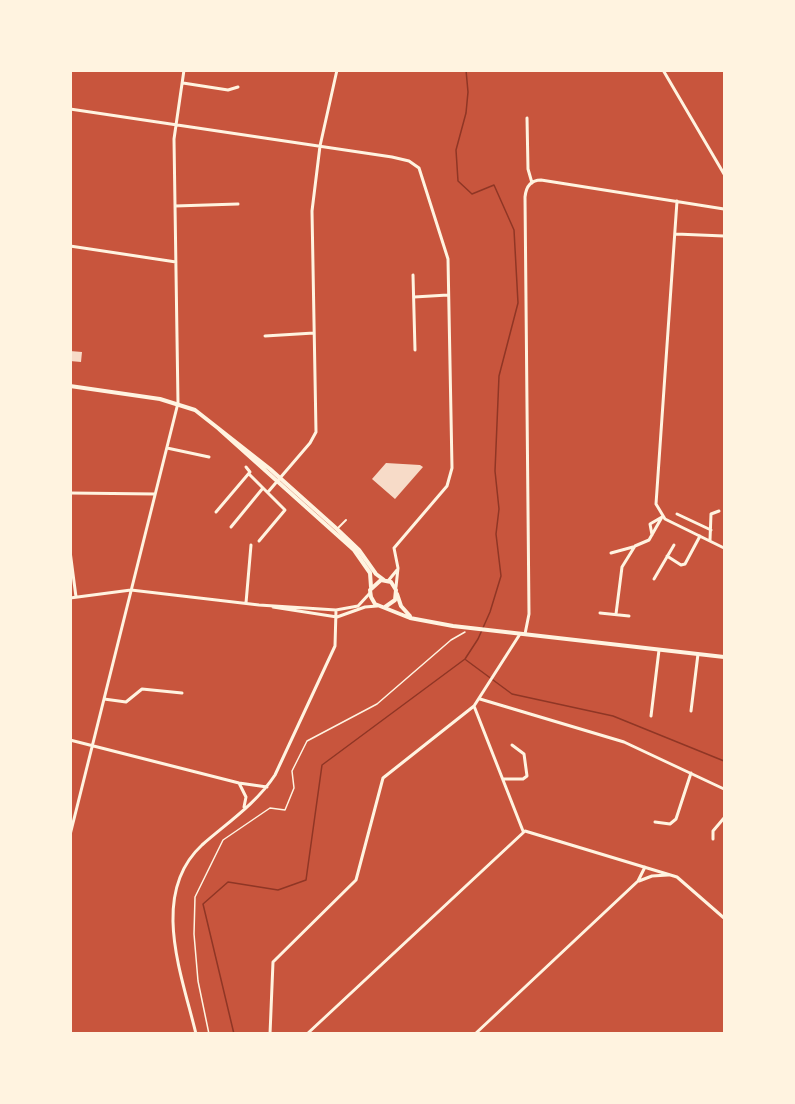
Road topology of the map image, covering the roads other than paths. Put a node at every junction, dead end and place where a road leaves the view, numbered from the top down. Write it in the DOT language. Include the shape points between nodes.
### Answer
graph roads {
  1 [pos="184,70"];
  2 [pos="337,70"];
  3 [pos="663,70"];
  4 [pos="183,83"];
  5 [pos="238,87"];
  6 [pos="70,109"];
  7 [pos="527,118"];
  8 [pos="175,124"];
  9 [pos="320,146"];
  10 [pos="724,174"];
  11 [pos="532,183"];
  12 [pos="677,201"];
  13 [pos="238,204"];
  14 [pos="175,206"];
  15 [pos="724,209"];
  16 [pos="676,234"];
  17 [pos="724,236"];
  18 [pos="70,246"];
  19 [pos="176,262"];
  20 [pos="413,275"];
  21 [pos="448,295"];
  22 [pos="414,297"];
  23 [pos="314,333"];
  24 [pos="265,336"];
  25 [pos="415,350"];
  26 [pos="70,386"];
  27 [pos="178,403"];
  28 [pos="166,448"];
  29 [pos="209,456"];
  30 [pos="246,467"];
  31 [pos="249,474"];
  32 [pos="278,480"];
  33 [pos="263,488"];
  34 [pos="268,492"];
  35 [pos="70,493"];
  36 [pos="155,494"];
  37 [pos="719,511"];
  38 [pos="216,512"];
  39 [pos="677,514"];
  40 [pos="662,517"];
  41 [pos="346,519"];
  42 [pos="231,527"];
  43 [pos="337,529"];
  44 [pos="711,530"];
  45 [pos="652,535"];
  46 [pos="700,536"];
  47 [pos="259,541"];
  48 [pos="710,541"];
  49 [pos="251,545"];
  50 [pos="674,545"];
  51 [pos="635,546"];
  52 [pos="724,548"];
  53 [pos="70,550"];
  54 [pos="611,553"];
  55 [pos="666,556"];
  56 [pos="398,568"];
  57 [pos="654,579"];
  58 [pos="386,580"];
  59 [pos="131,590"];
  60 [pos="371,590"];
  61 [pos="396,590"];
  62 [pos="76,597"];
  63 [pos="70,598"];
  64 [pos="246,603"];
  65 [pos="268,605"];
  66 [pos="379,606"];
  67 [pos="385,607"];
  68 [pos="336,610"];
  69 [pos="600,613"];
  70 [pos="616,614"];
  71 [pos="629,616"];
  72 [pos="337,617"];
  73 [pos="413,618"];
  74 [pos="523,634"];
  75 [pos="659,650"];
  76 [pos="698,654"];
  77 [pos="724,657"];
  78 [pos="182,693"];
  79 [pos="104,699"];
  80 [pos="480,699"];
  81 [pos="474,706"];
  82 [pos="691,711"];
  83 [pos="651,716"];
  84 [pos="70,740"];
  85 [pos="512,745"];
  86 [pos="92,747"];
  87 [pos="691,773"];
  88 [pos="503,779"];
  89 [pos="239,783"];
  90 [pos="267,787"];
  91 [pos="724,789"];
  92 [pos="70,809"];
  93 [pos="76,811"];
  94 [pos="242,811"];
  95 [pos="724,818"];
  96 [pos="655,822"];
  97 [pos="523,831"];
  98 [pos="70,835"];
  99 [pos="713,839"];
  100 [pos="645,867"];
  101 [pos="672,875"];
  102 [pos="639,881"];
  103 [pos="724,918"];
  104 [pos="196,1034"];
  105 [pos="270,1034"];
  106 [pos="307,1034"];
  107 [pos="475,1034"];
  1 -- 4 [label="street"];
  2 -- 9 [label="street"];
  3 -- 10 [label="street"];
  4 -- 5 [label="street" via="228,90"];
  4 -- 8 [label="street"];
  6 -- 8 [label="street"];
  7 -- 11 [label="street"];
  8 -- 9 [label="street"];
  8 -- 14 [label="street"];
  9 -- 21 [label="street" via="412,162 419,168 445,243"];
  9 -- 23 [label="street" via="312,211"];
  11 -- 12 [label="street" via="541,180"];
  11 -- 74 [label="street" via="525,197 529,614"];
  12 -- 15 [label="street"];
  12 -- 16 [label="street"];
  13 -- 14 [label="street"];
  14 -- 19 [label="street"];
  16 -- 17 [label="street"];
  16 -- 40 [label="street" via="656,498"];
  18 -- 19 [label="street"];
  19 -- 27 [label="street"];
  20 -- 22 [label="street"];
  21 -- 22 [label="street"];
  21 -- 56 [label="street" via="452,475 394,548"];
  22 -- 25 [label="street"];
  23 -- 24 [label="street"];
  23 -- 32 [label="street" via="315,435"];
  26 -- 27 [label="main road"];
  27 -- 28 [label="street"];
  27 -- 32 [label="main road" via="195,410"];
  28 -- 29 [label="street"];
  28 -- 36 [label="street"];
  30 -- 31 [label="street"];
  31 -- 33 [label="street"];
  31 -- 38 [label="street"];
  32 -- 34 [label="street"];
  32 -- 43 [label="main road"];
  32 -- 60 [label="main road" via="354,550 370,573"];
  33 -- 34 [label="street"];
  33 -- 42 [label="street"];
  34 -- 47 [label="street" via="285,510"];
  35 -- 36 [label="street"];
  36 -- 59 [label="street"];
  37 -- 44 [label="street" via="711,514"];
  39 -- 44 [label="street"];
  40 -- 45 [label="street"];
  40 -- 45 [label="street" via="650,524"];
  40 -- 46 [label="street"];
  41 -- 43 [label="street"];
  43 -- 58 [label="main road" via="376,574"];
  44 -- 48 [label="street"];
  45 -- 51 [label="street"];
  46 -- 48 [label="street"];
  46 -- 55 [label="street" via="685,564"];
  48 -- 52 [label="street"];
  49 -- 64 [label="street"];
  50 -- 55 [label="street"];
  51 -- 54 [label="street"];
  51 -- 70 [label="street" via="621,569"];
  53 -- 62 [label="street"];
  55 -- 57 [label="street"];
  56 -- 58 [label="street"];
  56 -- 61 [label="street"];
  58 -- 60 [label="main road" via="377,582"];
  58 -- 61 [label="main road"];
  59 -- 62 [label="street"];
  59 -- 64 [label="street"];
  59 -- 79 [label="street"];
  60 -- 66 [label="main road" via="372,601"];
  60 -- 68 [label="street" via="358,606"];
  61 -- 67 [label="main road" via="395,600"];
  61 -- 73 [label="main road" via="401,606"];
  62 -- 63 [label="street"];
  64 -- 65 [label="street"];
  65 -- 68 [label="street"];
  65 -- 72 [label="street"];
  66 -- 67 [label="main road"];
  66 -- 72 [label="street"];
  67 -- 73 [label="main road"];
  68 -- 72 [label="street"];
  69 -- 70 [label="street"];
  70 -- 71 [label="street"];
  72 -- 90 [label="street" via="333,650"];
  73 -- 74 [label="main road"];
  74 -- 75 [label="main road"];
  74 -- 80 [label="street"];
  75 -- 76 [label="main road"];
  75 -- 83 [label="street"];
  76 -- 77 [label="main road"];
  76 -- 82 [label="street"];
  78 -- 79 [label="street" via="142,689 128,702"];
  79 -- 86 [label="street"];
  80 -- 81 [label="street"];
  80 -- 87 [label="street" via="624,742"];
  81 -- 88 [label="street"];
  81 -- 105 [label="street" via="382,780 356,880 273,962"];
  84 -- 86 [label="street"];
  85 -- 88 [label="street" via="524,754 527,776"];
  86 -- 89 [label="street"];
  86 -- 93 [label="street"];
  87 -- 91 [label="street"];
  87 -- 96 [label="street" via="676,819 670,824"];
  88 -- 97 [label="street"];
  89 -- 90 [label="street"];
  89 -- 94 [label="street" via="246,797"];
  90 -- 94 [label="street"];
  92 -- 93 [label="street"];
  93 -- 98 [label="street"];
  94 -- 104 [label="street" via="197,850 185,868 174,898 173,928"];
  95 -- 99 [label="street" via="713,831"];
  97 -- 100 [label="street"];
  97 -- 106 [label="street"];
  100 -- 101 [label="street"];
  100 -- 102 [label="street"];
  101 -- 102 [label="street"];
  101 -- 103 [label="street"];
  102 -- 107 [label="street"];
}
